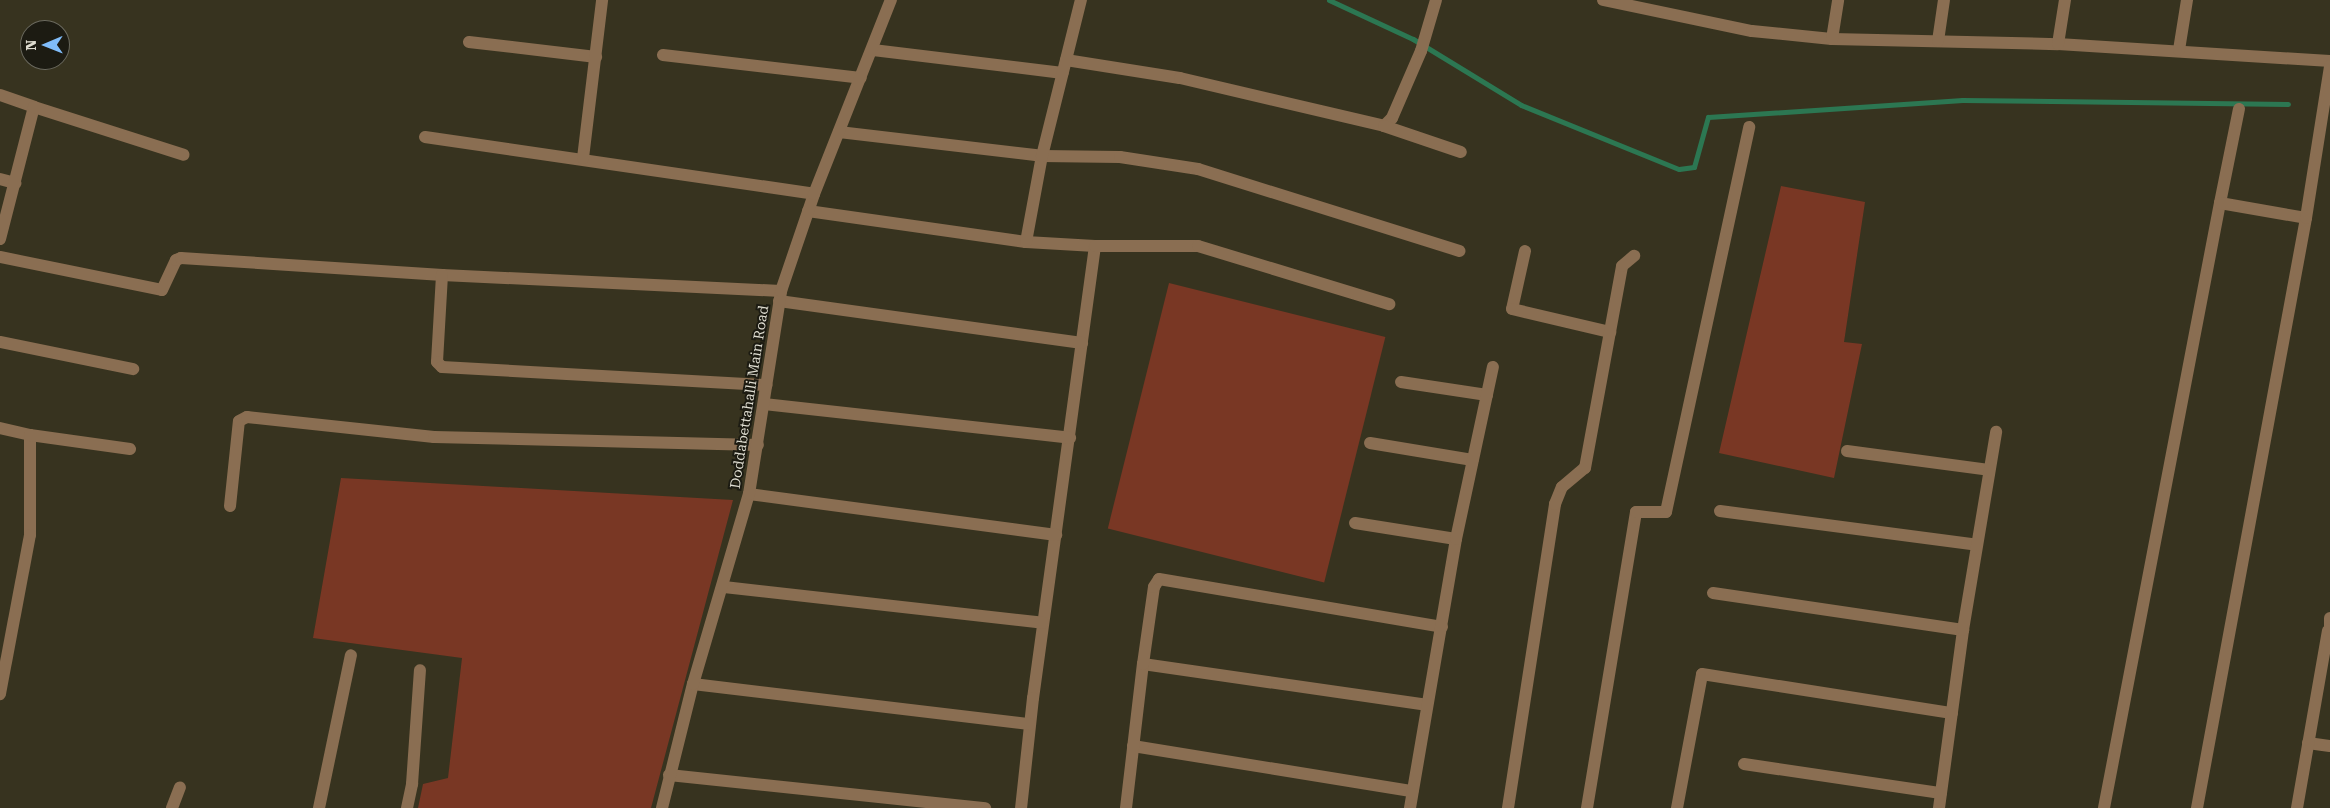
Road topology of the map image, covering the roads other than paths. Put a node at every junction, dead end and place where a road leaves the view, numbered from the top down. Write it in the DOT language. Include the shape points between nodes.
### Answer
graph roads {
  1 [pos="602,0"];
  2 [pos="891,0"];
  3 [pos="1081,0"];
  4 [pos="1436,0"];
  5 [pos="1603,0"];
  6 [pos="1838,0"];
  7 [pos="1944,0"];
  8 [pos="2065,0"];
  9 [pos="2187,0"];
  10 [pos="1832,39"];
  11 [pos="1938,41"];
  12 [pos="469,42"];
  13 [pos="2058,44"];
  14 [pos="873,50"];
  15 [pos="2179,50"];
  16 [pos="663,56"];
  17 [pos="596,57"];
  18 [pos="1066,60"];
  19 [pos="2330,61"];
  20 [pos="2330,66"];
  21 [pos="1063,73"];
  22 [pos="860,78"];
  23 [pos="0,95"];
  24 [pos="34,107"];
  25 [pos="2238,109"];
  26 [pos="1384,126"];
  27 [pos="1749,127"];
  28 [pos="839,132"];
  29 [pos="425,136"];
  30 [pos="1460,152"];
  31 [pos="184,156"];
  32 [pos="1042,156"];
  33 [pos="583,158"];
  34 [pos="0,179"];
  35 [pos="15,182"];
  36 [pos="814,194"];
  37 [pos="2220,203"];
  38 [pos="808,211"];
  39 [pos="2306,218"];
  40 [pos="0,239"];
  41 [pos="1026,242"];
  42 [pos="1095,246"];
  43 [pos="1459,251"];
  44 [pos="1525,251"];
  45 [pos="1634,256"];
  46 [pos="0,257"];
  47 [pos="442,275"];
  48 [pos="780,296"];
  49 [pos="1389,304"];
  50 [pos="1610,332"];
  51 [pos="0,342"];
  52 [pos="1082,343"];
  53 [pos="1493,367"];
  54 [pos="134,369"];
  55 [pos="1401,382"];
  56 [pos="767,385"];
  57 [pos="1487,395"];
  58 [pos="764,404"];
  59 [pos="0,428"];
  60 [pos="1996,432"];
  61 [pos="30,435"];
  62 [pos="1070,438"];
  63 [pos="1370,443"];
  64 [pos="758,446"];
  65 [pos="130,449"];
  66 [pos="1847,450"];
  67 [pos="1473,460"];
  68 [pos="1989,470"];
  69 [pos="749,494"];
  70 [pos="230,506"];
  71 [pos="1720,511"];
  72 [pos="1355,523"];
  73 [pos="1056,535"];
  74 [pos="1456,539"];
  75 [pos="1977,545"];
  76 [pos="724,587"];
  77 [pos="1713,593"];
  78 [pos="2330,618"];
  79 [pos="1044,624"];
  80 [pos="1442,627"];
  81 [pos="1963,630"];
  82 [pos="2329,632"];
  83 [pos="351,656"];
  84 [pos="1143,664"];
  85 [pos="420,670"];
  86 [pos="693,684"];
  87 [pos="0,694"];
  88 [pos="1426,705"];
  89 [pos="1952,713"];
  90 [pos="1030,724"];
  91 [pos="2308,743"];
  92 [pos="1133,746"];
  93 [pos="2330,746"];
  94 [pos="1744,764"];
  95 [pos="669,775"];
  96 [pos="180,787"];
  97 [pos="1412,791"];
  98 [pos="1941,793"];
  99 [pos="172,808"];
  100 [pos="319,808"];
  101 [pos="407,808"];
  102 [pos="662,808"];
  103 [pos="985,808"];
  104 [pos="1021,808"];
  105 [pos="1126,808"];
  106 [pos="1410,808"];
  107 [pos="1508,808"];
  108 [pos="1587,808"];
  109 [pos="1677,808"];
  110 [pos="1939,808"];
  111 [pos="2104,808"];
  112 [pos="2197,808"];
  113 [pos="2297,808"];
  1 -- 17 [label="street"];
  2 -- 14 [label="street, Doddabettahalli Main Road"];
  3 -- 18 [label="street"];
  4 -- 26 [label="street" via="1424,44 1392,118"];
  5 -- 10 [label="street" via="1752,31"];
  6 -- 10 [label="street"];
  7 -- 11 [label="street"];
  8 -- 13 [label="street"];
  9 -- 15 [label="street"];
  10 -- 11 [label="street"];
  11 -- 13 [label="street"];
  12 -- 17 [label="street"];
  13 -- 15 [label="street"];
  14 -- 21 [label="street"];
  14 -- 22 [label="street, Doddabettahalli Main Road"];
  15 -- 19 [label="street"];
  16 -- 22 [label="street"];
  17 -- 33 [label="street"];
  18 -- 21 [label="street"];
  18 -- 26 [label="street" via="1180,78"];
  20 -- 39 [label="street"];
  21 -- 32 [label="street"];
  22 -- 28 [label="street, Doddabettahalli Main Road"];
  23 -- 24 [label="street"];
  24 -- 31 [label="street"];
  24 -- 35 [label="street"];
  25 -- 37 [label="street"];
  26 -- 30 [label="street"];
  27 -- 108 [label="street" via="1666,512 1636,512"];
  28 -- 32 [label="street"];
  28 -- 36 [label="street, Doddabettahalli Main Road"];
  29 -- 33 [label="street"];
  32 -- 41 [label="street"];
  32 -- 43 [label="street" via="1120,157 1198,169"];
  33 -- 36 [label="street"];
  34 -- 35 [label="street"];
  35 -- 40 [label="street"];
  36 -- 38 [label="street, Doddabettahalli Main Road"];
  37 -- 39 [label="street"];
  37 -- 111 [label="street"];
  38 -- 41 [label="street"];
  38 -- 48 [label="street, Doddabettahalli Main Road"];
  39 -- 112 [label="street"];
  41 -- 42 [label="street"];
  42 -- 49 [label="street" via="1198,246"];
  42 -- 52 [label="street"];
  44 -- 50 [label="street" via="1512,309"];
  45 -- 50 [label="street" via="1622,266"];
  46 -- 47 [label="street" via="162,290 176,260 181,258"];
  47 -- 48 [label="street"];
  47 -- 56 [label="street" via="437,362 442,367"];
  48 -- 52 [label="street"];
  48 -- 56 [label="street, Doddabettahalli Main Road"];
  50 -- 107 [label="street" via="1585,468 1562,487 1555,504"];
  51 -- 54 [label="street"];
  52 -- 62 [label="street"];
  53 -- 57 [label="street"];
  55 -- 57 [label="street"];
  56 -- 58 [label="street, Doddabettahalli Main Road"];
  57 -- 67 [label="street"];
  58 -- 62 [label="street"];
  58 -- 64 [label="street, Doddabettahalli Main Road"];
  59 -- 61 [label="street"];
  60 -- 68 [label="street"];
  61 -- 65 [label="street"];
  61 -- 87 [label="street" via="30,535"];
  62 -- 73 [label="street"];
  63 -- 67 [label="street"];
  64 -- 69 [label="street, Doddabettahalli Main Road"];
  64 -- 70 [label="street" via="434,437 248,417 239,421"];
  66 -- 68 [label="street"];
  67 -- 74 [label="street"];
  68 -- 75 [label="street"];
  69 -- 73 [label="street"];
  69 -- 76 [label="street, Doddabettahalli Main Road"];
  71 -- 75 [label="street"];
  72 -- 74 [label="street"];
  73 -- 79 [label="street"];
  74 -- 80 [label="street"];
  75 -- 81 [label="street"];
  76 -- 79 [label="street"];
  76 -- 86 [label="street, Doddabettahalli Main Road"];
  77 -- 81 [label="street"];
  78 -- 82 [label="street"];
  79 -- 90 [label="street"];
  80 -- 84 [label="street" via="1159,580 1154,587"];
  80 -- 88 [label="street"];
  81 -- 89 [label="street"];
  82 -- 91 [label="street"];
  83 -- 100 [label="street"];
  84 -- 88 [label="street"];
  84 -- 92 [label="street"];
  85 -- 101 [label="street" via="412,784"];
  86 -- 90 [label="street"];
  86 -- 95 [label="street, Doddabettahalli Main Road"];
  88 -- 97 [label="street"];
  89 -- 98 [label="street"];
  89 -- 109 [label="street" via="1702,674"];
  90 -- 104 [label="street"];
  91 -- 93 [label="street"];
  91 -- 113 [label="street"];
  92 -- 97 [label="street"];
  92 -- 105 [label="street"];
  94 -- 98 [label="street"];
  95 -- 102 [label="street, Doddabettahalli Main Road"];
  95 -- 103 [label="street"];
  96 -- 99 [label="street"];
  97 -- 106 [label="street"];
  98 -- 110 [label="street"];
}
